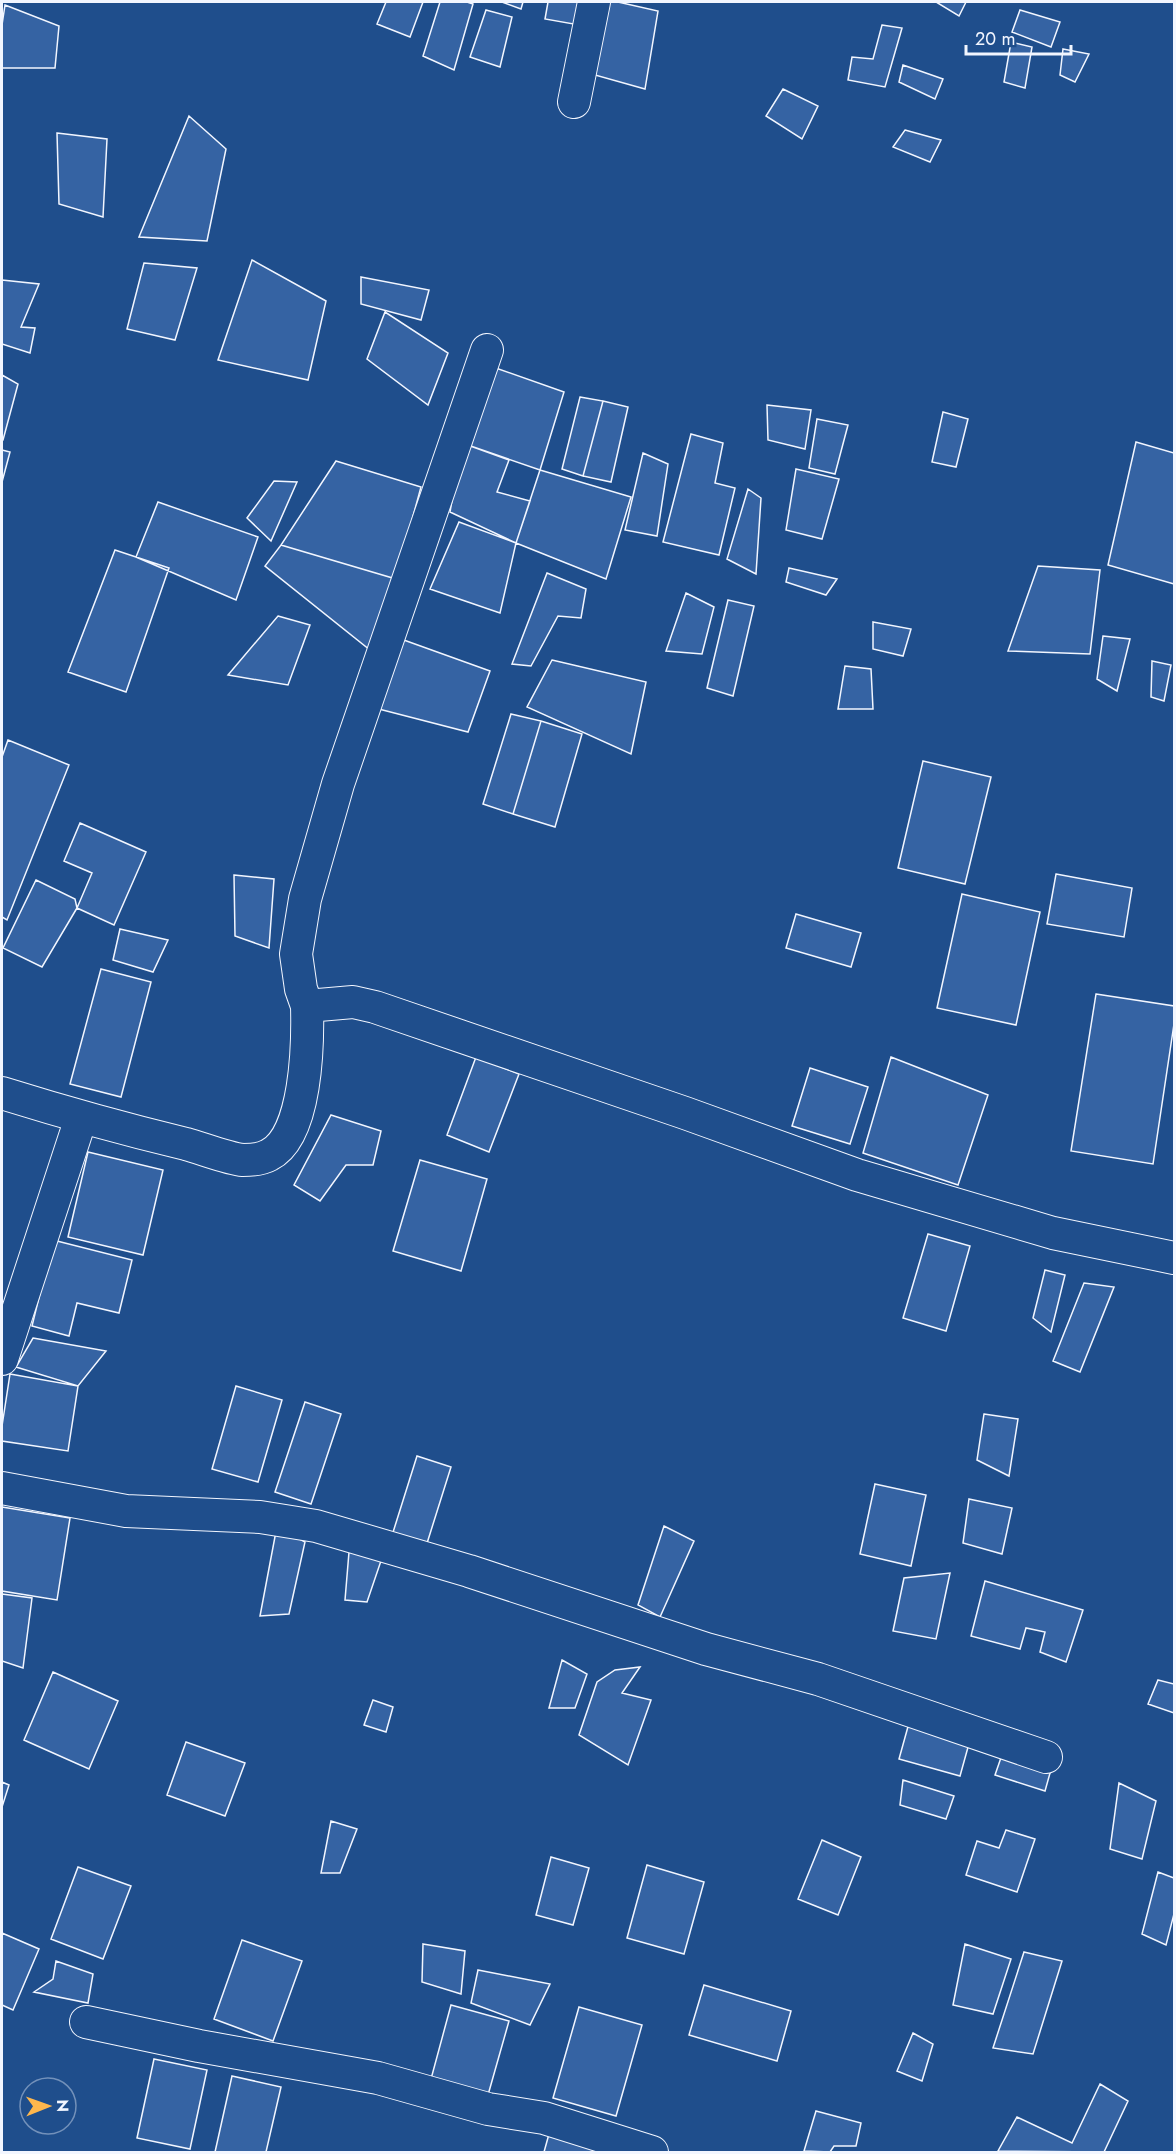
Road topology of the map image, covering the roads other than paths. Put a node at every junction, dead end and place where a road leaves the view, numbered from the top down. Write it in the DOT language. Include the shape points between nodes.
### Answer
graph roads {
  1 [pos="594,2"];
  2 [pos="574,102"];
  3 [pos="487,350"];
  4 [pos="307,1006"];
  5 [pos="2,1093"];
  6 [pos="81,1118"];
  7 [pos="1174,1258"];
  8 [pos="2,1359"];
  9 [pos="2,1488"];
  10 [pos="1046,1757"];
  11 [pos="86,2022"];
  12 [pos="652,2152"];
  1 -- 2 [label="street"];
  3 -- 4 [label="street" via="338,784 305,900 296,954"];
  4 -- 6 [label="street" via="303,1085 292,1127 284,1143 270,1155 240,1160"];
  4 -- 7 [label="street" via="353,1002 375,1006 857,1175 1053,1233"];
  5 -- 6 [label="street"];
  6 -- 8 [label="street"];
  9 -- 10 [label="street" via="126,1511 260,1517 316,1526 470,1571 706,1649 818,1679"];
  11 -- 12 [label="street" via="378,2078 488,2109 544,2118"];
}
